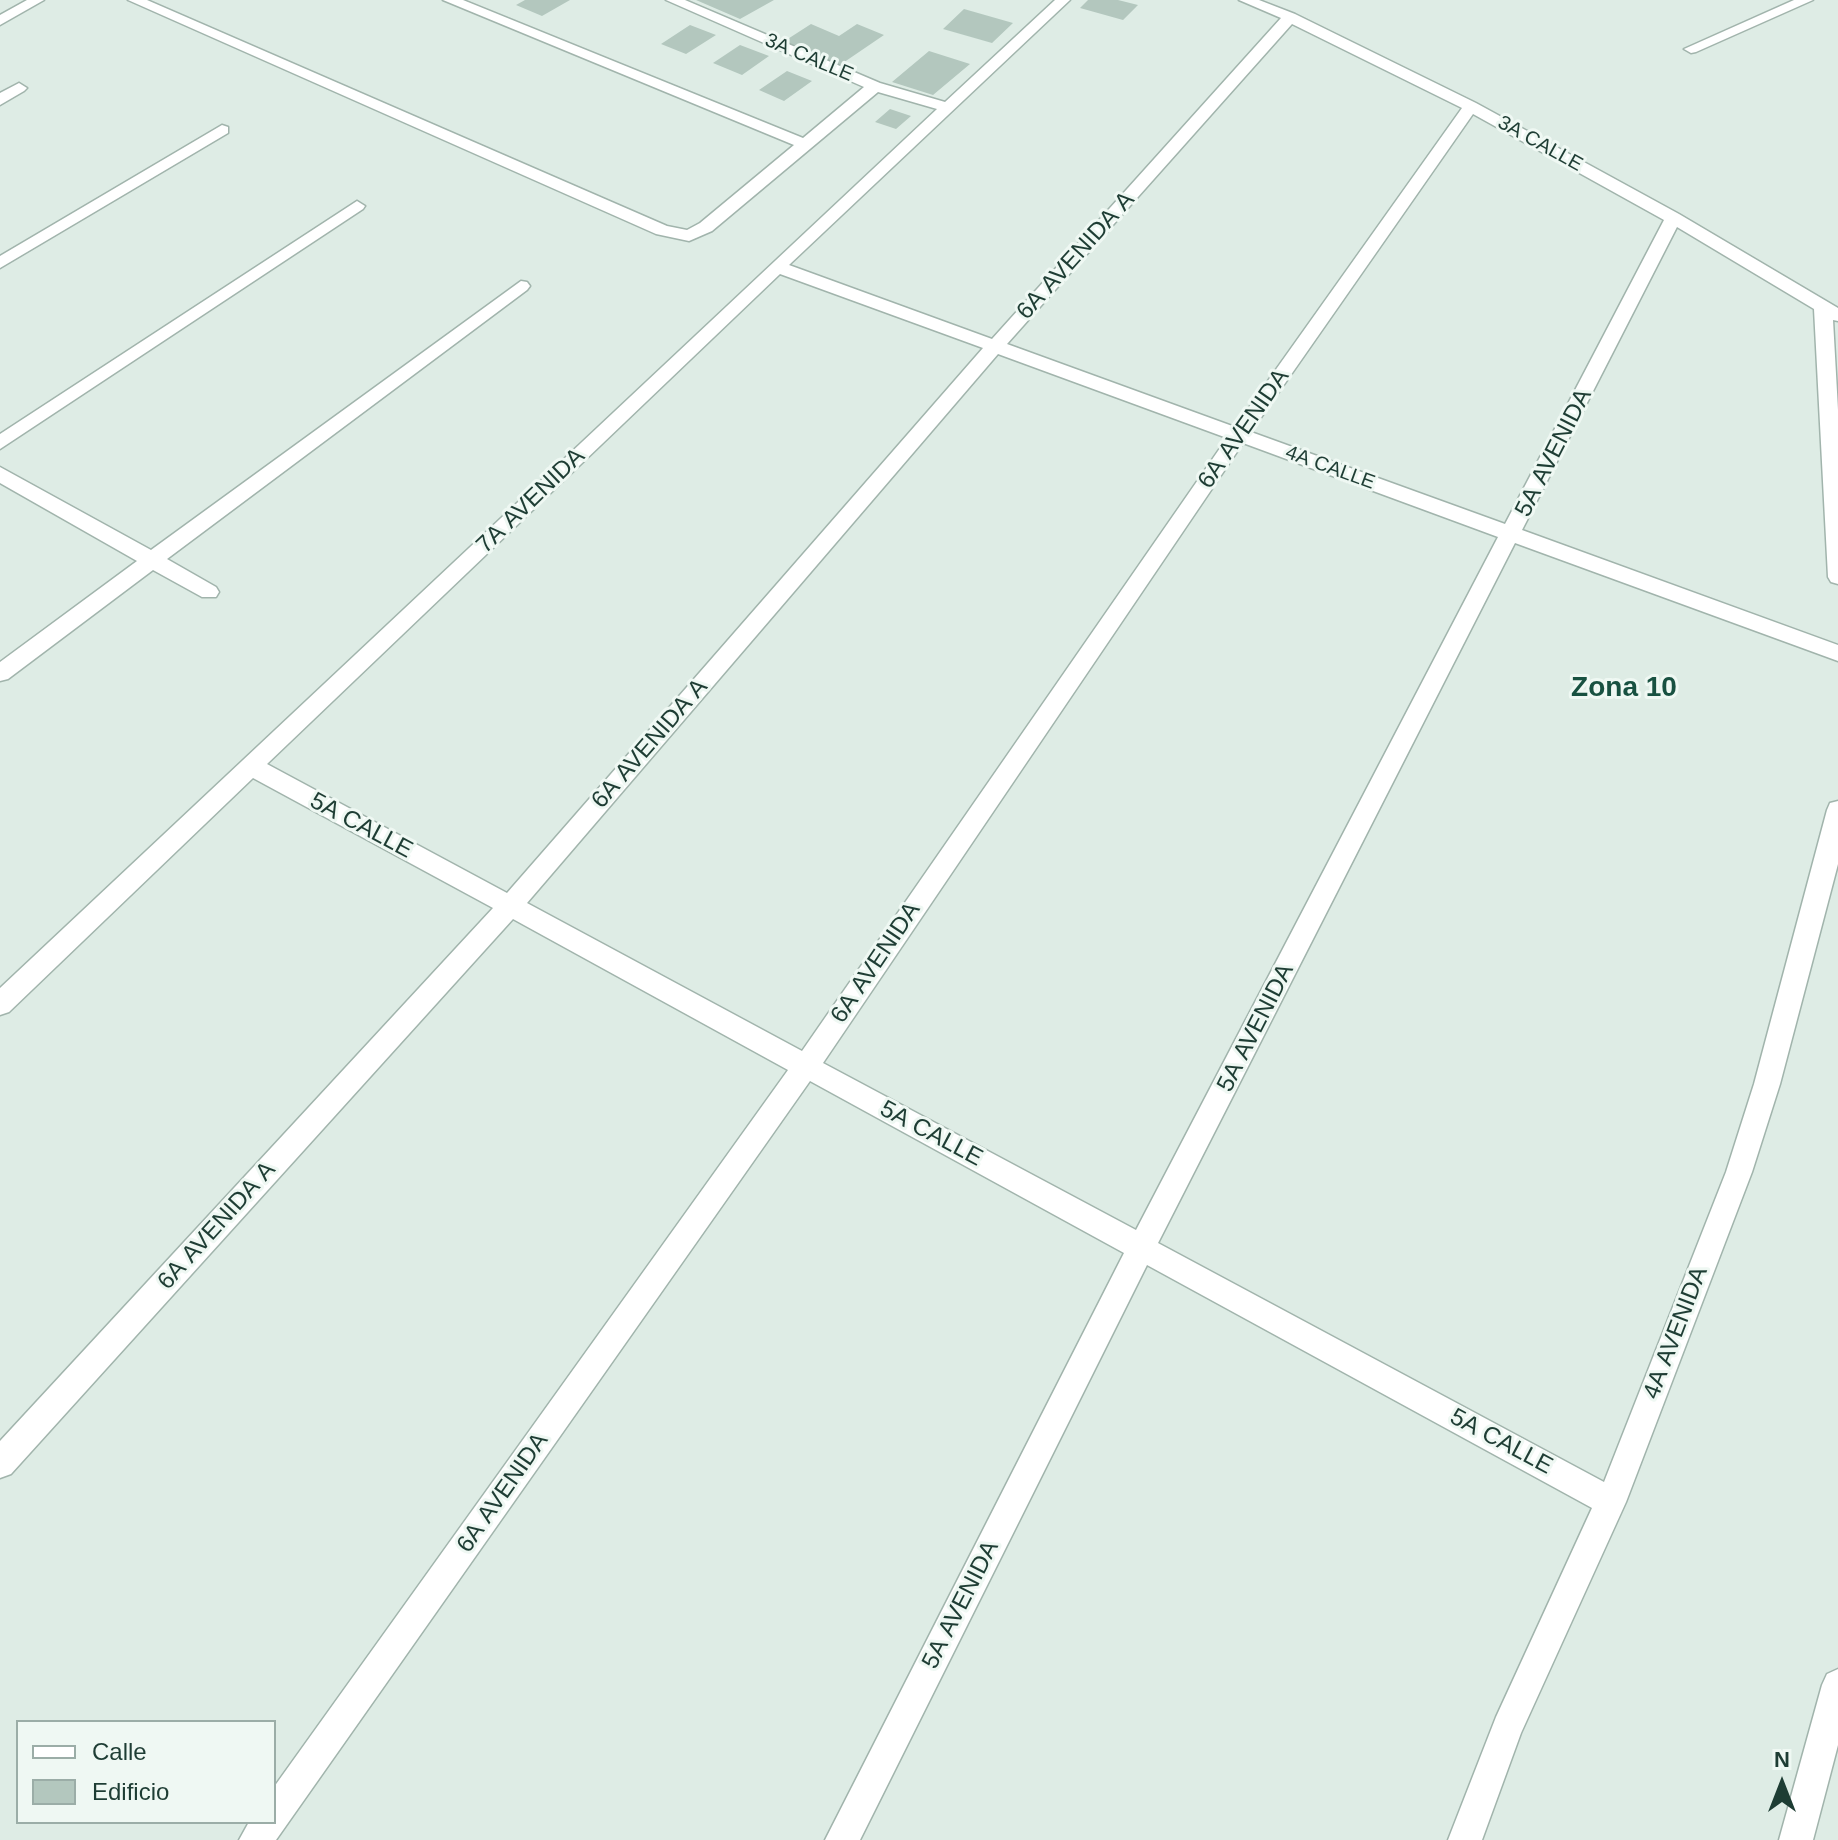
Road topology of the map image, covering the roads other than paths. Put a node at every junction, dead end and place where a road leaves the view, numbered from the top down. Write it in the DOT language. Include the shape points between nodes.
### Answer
graph roads {
  1 [pos="37,0"];
  2 [pos="135,0"];
  3 [pos="450,0"];
  4 [pos="673,0"];
  5 [pos="1063,0"];
  6 [pos="1246,0"];
  7 [pos="1806,0"];
  8 [pos="1290,17"];
  9 [pos="0,21"];
  10 [pos="1691,49"];
  11 [pos="875,86"];
  12 [pos="19,88"];
  13 [pos="0,100"];
  14 [pos="1471,106"];
  15 [pos="949,108"];
  16 [pos="222,130"];
  17 [pos="805,144"];
  18 [pos="357,206"];
  19 [pos="1673,218"];
  20 [pos="0,263"];
  21 [pos="777,267"];
  22 [pos="521,286"];
  23 [pos="1830,312"];
  24 [pos="995,346"];
  25 [pos="1239,435"];
  26 [pos="0,443"];
  27 [pos="0,474"];
  28 [pos="1513,535"];
  29 [pos="152,560"];
  30 [pos="1838,577"];
  31 [pos="209,592"];
  32 [pos="1838,653"];
  33 [pos="0,673"];
  34 [pos="251,766"];
  35 [pos="1838,810"];
  36 [pos="510,906"];
  37 [pos="0,1004"];
  38 [pos="806,1066"];
  39 [pos="1141,1248"];
  40 [pos="0,1463"];
  41 [pos="1611,1502"];
  42 [pos="1838,1685"];
  43 [pos="276,1812"];
  44 [pos="842,1840"];
  45 [pos="1465,1840"];
  46 [pos="1796,1840"];
  1 -- 9 [label="street"];
  2 -- 17 [label="street" via="675,233 689,236 706,227"];
  3 -- 17 [label="street"];
  4 -- 11 [label="street, 3A CALLE"];
  5 -- 15 [label="street, 7A AVENIDA"];
  6 -- 8 [label="street, 3A CALLE"];
  7 -- 10 [label="street"];
  8 -- 14 [label="street, 3A CALLE"];
  8 -- 24 [label="street, 6A AVENIDA A"];
  11 -- 15 [label="street, 3A CALLE"];
  11 -- 17 [label="street"];
  12 -- 13 [label="street"];
  14 -- 19 [label="street, 3A CALLE"];
  14 -- 25 [label="street, 6A AVENIDA"];
  15 -- 21 [label="street, 7A AVENIDA"];
  16 -- 20 [label="street"];
  18 -- 26 [label="street"];
  19 -- 23 [label="street, 3A CALLE"];
  19 -- 28 [label="street, 5A AVENIDA"];
  21 -- 24 [label="street, 4A CALLE"];
  21 -- 34 [label="street, 7A AVENIDA"];
  22 -- 29 [label="street"];
  23 -- 30 [label="street"];
  24 -- 25 [label="street, 4A CALLE"];
  24 -- 36 [label="street, 6A AVENIDA A"];
  25 -- 28 [label="street, 4A CALLE"];
  25 -- 38 [label="street, 6A AVENIDA"];
  27 -- 29 [label="street"];
  28 -- 32 [label="street, 4A CALLE"];
  28 -- 39 [label="street, 5A AVENIDA"];
  29 -- 31 [label="street"];
  29 -- 33 [label="street"];
  34 -- 36 [label="street, 5A CALLE"];
  34 -- 37 [label="street, 7A AVENIDA"];
  35 -- 41 [label="street, 4A AVENIDA" via="1739,1172"];
  36 -- 38 [label="street, 5A CALLE"];
  36 -- 40 [label="street, 6A AVENIDA A"];
  38 -- 39 [label="street, 5A CALLE"];
  38 -- 43 [label="street, 6A AVENIDA"];
  39 -- 41 [label="street, 5A CALLE"];
  39 -- 44 [label="street, 5A AVENIDA"];
  41 -- 45 [label="street, 4A AVENIDA" via="1507,1728"];
  42 -- 46 [label="street"];
}
